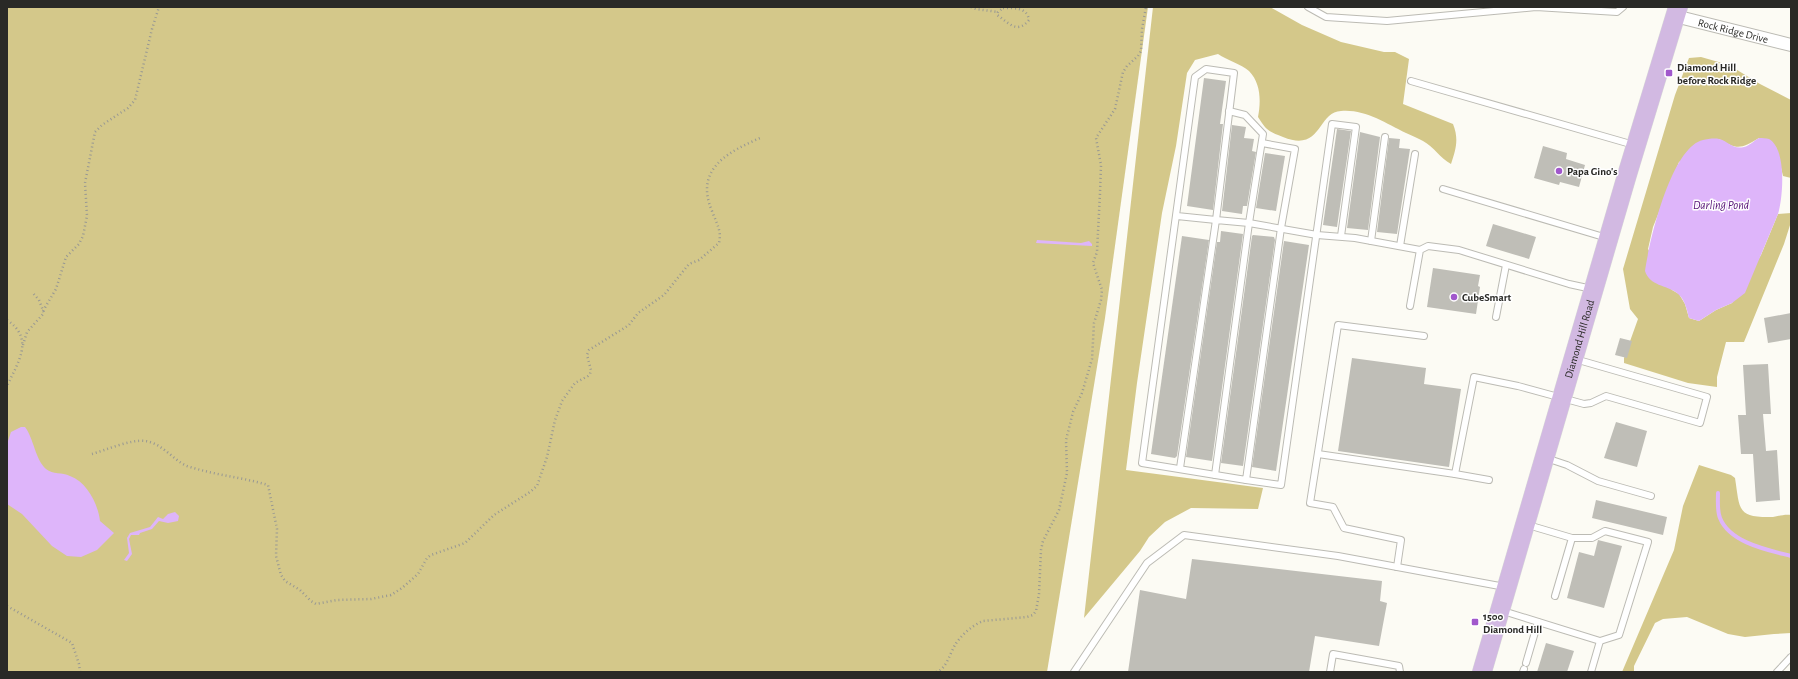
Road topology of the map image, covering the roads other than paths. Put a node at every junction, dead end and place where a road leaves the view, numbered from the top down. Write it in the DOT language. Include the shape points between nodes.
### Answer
graph roads {
  1 [pos="1308,7"];
  2 [pos="1623,7"];
  3 [pos="1676,11"];
  4 [pos="1791,45"];
  5 [pos="1411,81"];
  6 [pos="1229,111"];
  7 [pos="1385,137"];
  8 [pos="1262,143"];
  9 [pos="1636,145"];
  10 [pos="1415,154"];
  11 [pos="1443,190"];
  12 [pos="1177,216"];
  13 [pos="1216,220"];
  14 [pos="1249,223"];
  15 [pos="1281,228"];
  16 [pos="1317,235"];
  17 [pos="1341,236"];
  18 [pos="1608,238"];
  19 [pos="1371,241"];
  20 [pos="1400,246"];
  21 [pos="1420,250"];
  22 [pos="1506,265"];
  23 [pos="1593,290"];
  24 [pos="1410,306"];
  25 [pos="1496,317"];
  26 [pos="1424,336"];
  27 [pos="1573,359"];
  28 [pos="1562,398"];
  29 [pos="1318,454"];
  30 [pos="1544,457"];
  31 [pos="1180,468"];
  32 [pos="1455,474"];
  33 [pos="1215,475"];
  34 [pos="1246,480"];
  35 [pos="1489,480"];
  36 [pos="1651,496"];
  37 [pos="1525,524"];
  38 [pos="1572,538"];
  39 [pos="1397,567"];
  40 [pos="1506,587"];
  41 [pos="1555,596"];
  42 [pos="1500,610"];
  43 [pos="1538,622"];
  44 [pos="1600,641"];
  45 [pos="1791,657"];
  46 [pos="1525,668"];
  47 [pos="1074,672"];
  48 [pos="1330,672"];
  49 [pos="1400,672"];
  50 [pos="1482,672"];
  51 [pos="1591,672"];
  52 [pos="1777,672"];
  1 -- 2 [label="lane" via="1326,17 1386,21 1536,7 1617,12"];
  3 -- 4 [label="street, Rock Ridge Drive"];
  3 -- 9 [label="main road, Diamond Hill Road"];
  5 -- 9 [label="lane"];
  6 -- 8 [label="lane" via="1245,115 1263,134"];
  6 -- 12 [label="lane" via="1234,73 1206,69 1195,77"];
  6 -- 13 [label="lane"];
  7 -- 19 [label="lane"];
  8 -- 14 [label="lane"];
  8 -- 15 [label="lane" via="1295,149"];
  9 -- 18 [label="main road, Diamond Hill Road"];
  10 -- 20 [label="lane"];
  11 -- 18 [label="lane"];
  12 -- 13 [label="lane"];
  12 -- 31 [label="lane" via="1142,463"];
  13 -- 14 [label="lane"];
  13 -- 31 [label="lane"];
  14 -- 15 [label="lane"];
  14 -- 33 [label="lane"];
  15 -- 16 [label="lane"];
  15 -- 34 [label="lane"];
  16 -- 17 [label="lane"];
  16 -- 17 [label="lane" via="1332,124 1356,127"];
  16 -- 34 [label="lane" via="1281,485"];
  17 -- 19 [label="lane"];
  18 -- 23 [label="main road, Diamond Hill Road"];
  19 -- 20 [label="lane"];
  20 -- 21 [label="lane"];
  21 -- 22 [label="lane" via="1428,246 1459,250"];
  21 -- 24 [label="lane"];
  22 -- 23 [label="lane"];
  22 -- 25 [label="lane"];
  23 -- 27 [label="main road, Diamond Hill Road"];
  26 -- 29 [label="lane" via="1338,325"];
  27 -- 28 [label="main road, Diamond Hill Road"];
  27 -- 28 [label="lane" via="1707,396 1700,423 1606,396 1584,404"];
  28 -- 30 [label="main road, Diamond Hill Road"];
  28 -- 32 [label="lane" via="1474,376"];
  29 -- 32 [label="lane"];
  29 -- 39 [label="lane" via="1310,503 1334,507 1344,528 1401,540"];
  30 -- 36 [label="lane" via="1567,465 1598,481"];
  30 -- 37 [label="main road, Diamond Hill Road"];
  31 -- 33 [label="lane"];
  32 -- 35 [label="lane"];
  33 -- 34 [label="lane"];
  37 -- 38 [label="lane"];
  37 -- 40 [label="main road, Diamond Hill Road"];
  38 -- 41 [label="lane"];
  38 -- 44 [label="lane" via="1592,538 1605,531 1648,542 1619,635"];
  39 -- 40 [label="lane"];
  39 -- 47 [label="lane" via="1338,556 1184,535 1146,563"];
  40 -- 42 [label="main road, Diamond Hill Road"];
  42 -- 43 [label="lane"];
  42 -- 50 [label="main road, Diamond Hill Road"];
  43 -- 44 [label="lane"];
  43 -- 46 [label="lane"];
  44 -- 51 [label="lane"];
  45 -- 52 [label="lane"];
  48 -- 49 [label="lane" via="1333,654 1399,666"];
}
